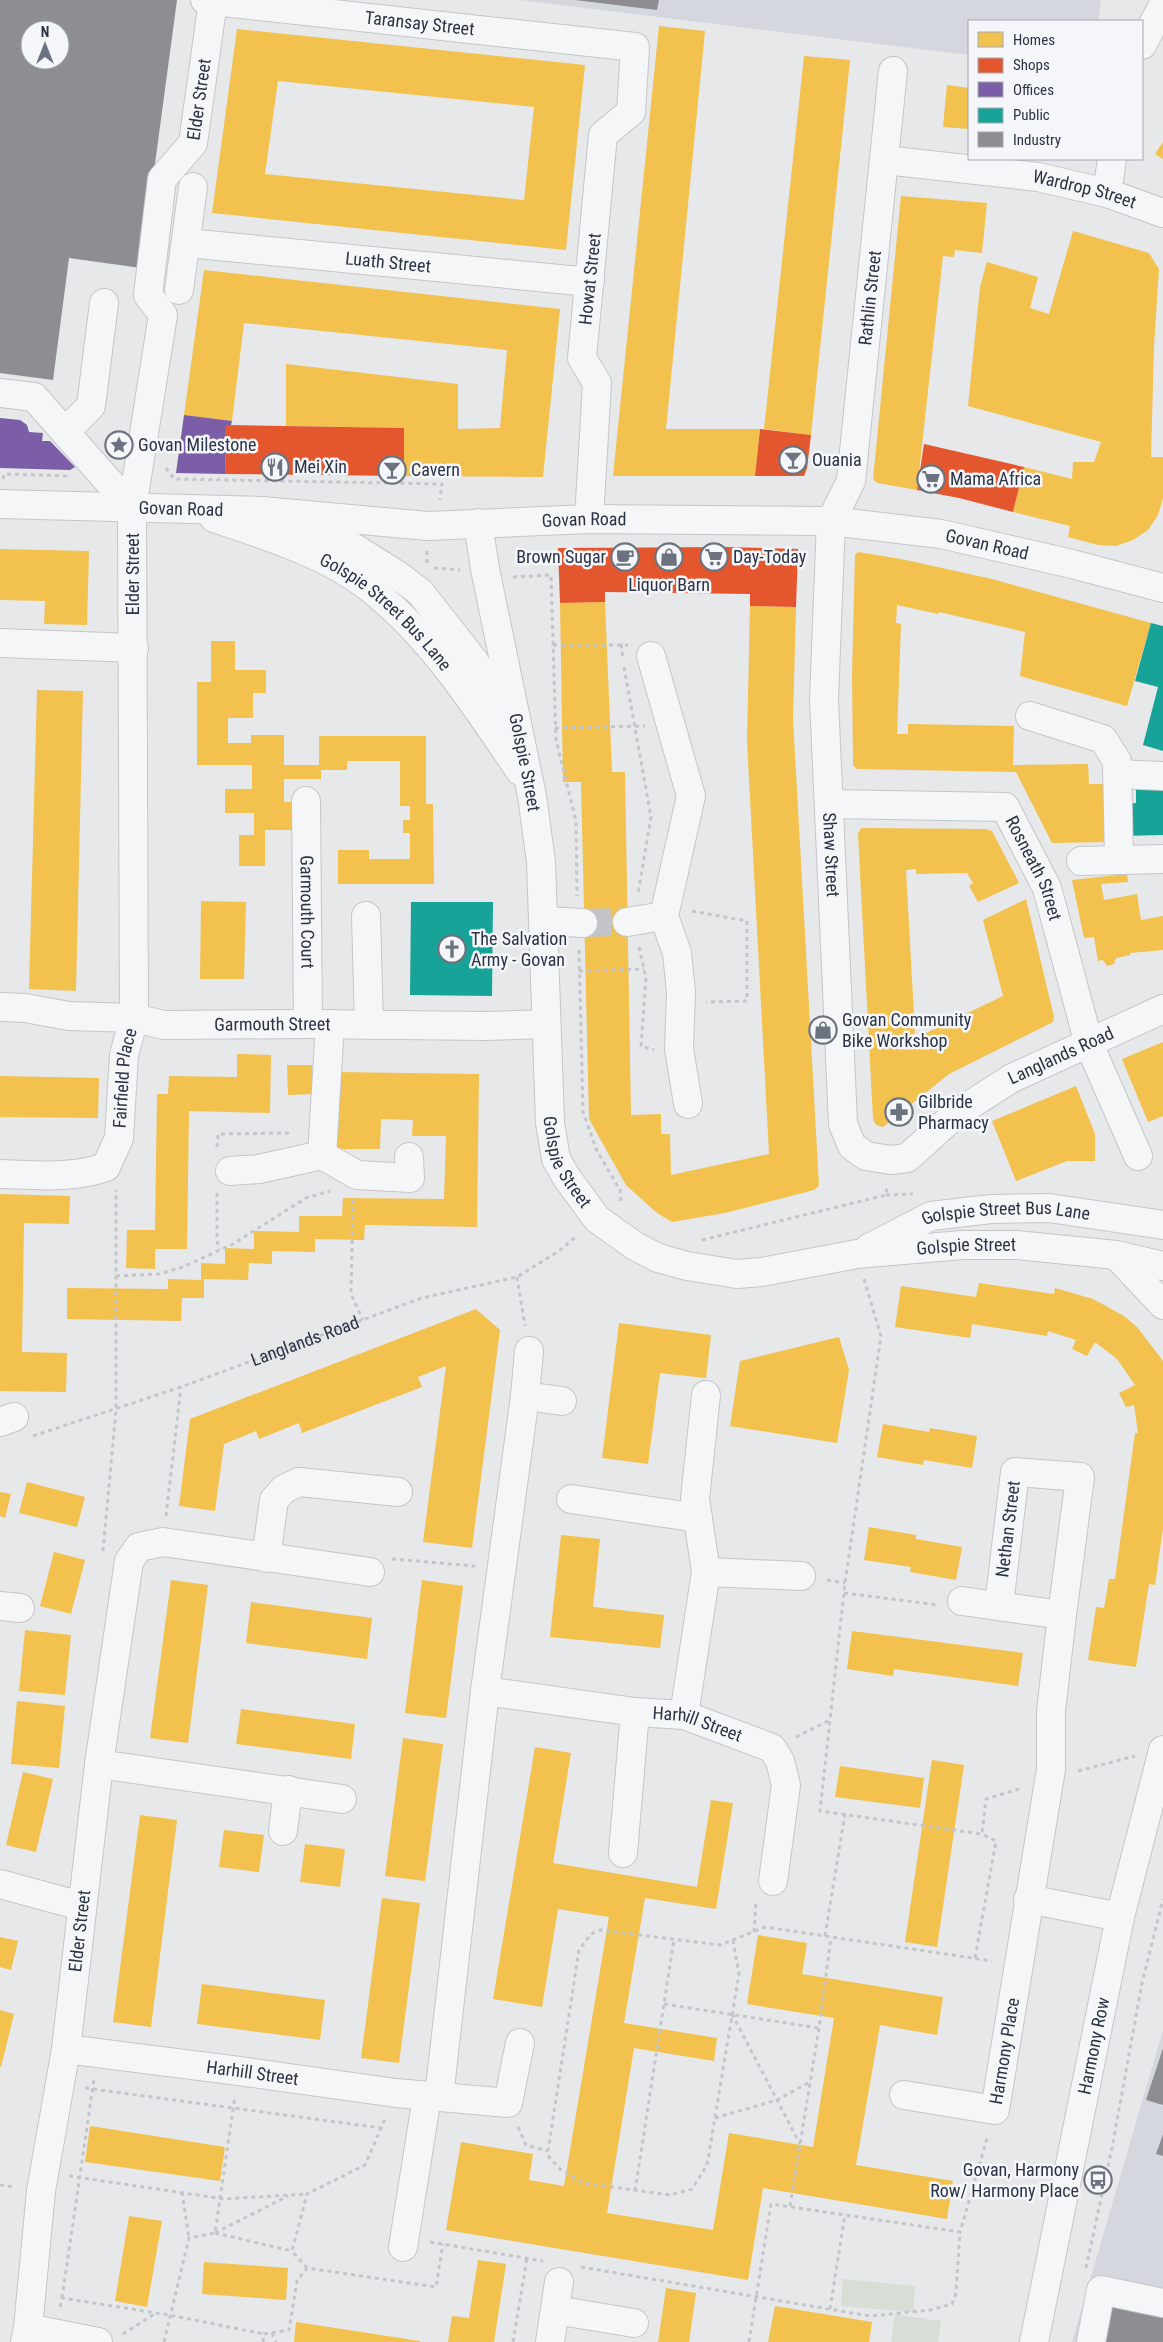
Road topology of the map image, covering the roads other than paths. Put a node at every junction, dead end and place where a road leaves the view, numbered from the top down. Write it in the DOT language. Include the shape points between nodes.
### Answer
graph roads {
  1 [pos="209,1"];
  2 [pos="1162,7"];
  3 [pos="1143,43"];
  4 [pos="635,47"];
  5 [pos="893,71"];
  6 [pos="885,160"];
  7 [pos="1112,160"];
  8 [pos="193,187"];
  9 [pos="1108,193"];
  10 [pos="1163,213"];
  11 [pos="187,243"];
  12 [pos="590,282"];
  13 [pos="179,290"];
  14 [pos="104,303"];
  15 [pos="0,393"];
  16 [pos="65,432"];
  17 [pos="0,504"];
  18 [pos="132,508"];
  19 [pos="190,510"];
  20 [pos="262,511"];
  21 [pos="589,519"];
  22 [pos="831,521"];
  23 [pos="478,523"];
  24 [pos="1163,588"];
  25 [pos="0,644"];
  26 [pos="134,648"];
  27 [pos="651,656"];
  28 [pos="1030,716"];
  29 [pos="516,728"];
  30 [pos="1117,774"];
  31 [pos="1163,776"];
  32 [pos="528,783"];
  33 [pos="306,800"];
  34 [pos="829,804"];
  35 [pos="1163,859"];
  36 [pos="1119,860"];
  37 [pos="1081,861"];
  38 [pos="366,916"];
  39 [pos="664,916"];
  40 [pos="544,921"];
  41 [pos="630,922"];
  42 [pos="583,923"];
  43 [pos="0,1007"];
  44 [pos="1163,1009"];
  45 [pos="134,1018"];
  46 [pos="319,1024"];
  47 [pos="546,1024"];
  48 [pos="369,1025"];
  49 [pos="1088,1044"];
  50 [pos="688,1104"];
  51 [pos="322,1155"];
  52 [pos="1138,1156"];
  53 [pos="409,1157"];
  54 [pos="891,1160"];
  55 [pos="230,1171"];
  56 [pos="0,1174"];
  57 [pos="1163,1225"];
  58 [pos="857,1254"];
  59 [pos="1116,1255"];
  60 [pos="1163,1266"];
  61 [pos="1163,1305"];
  62 [pos="529,1351"];
  63 [pos="706,1395"];
  64 [pos="525,1396"];
  65 [pos="562,1401"];
  66 [pos="398,1492"];
  67 [pos="571,1499"];
  68 [pos="698,1518"];
  69 [pos="266,1558"];
  70 [pos="370,1572"];
  71 [pos="706,1572"];
  72 [pos="801,1576"];
  73 [pos="962,1601"];
  74 [pos="999,1605"];
  75 [pos="1062,1615"];
  76 [pos="485,1691"];
  77 [pos="635,1712"];
  78 [pos="684,1715"];
  79 [pos="1154,1751"];
  80 [pos="99,1764"];
  81 [pos="1050,1774"];
  82 [pos="288,1790"];
  83 [pos="342,1799"];
  84 [pos="282,1832"];
  85 [pos="623,1853"];
  86 [pos="773,1880"];
  87 [pos="0,1884"];
  88 [pos="1028,1899"];
  89 [pos="81,1906"];
  90 [pos="1120,1917"];
  91 [pos="520,2043"];
  92 [pos="66,2050"];
  93 [pos="904,2095"];
  94 [pos="433,2097"];
  95 [pos="404,2242"];
  96 [pos="558,2270"];
  97 [pos="1163,2303"];
  98 [pos="555,2310"];
  99 [pos="634,2323"];
  100 [pos="26,2335"];
  101 [pos="108,2340"];
  102 [pos="550,2342"];
  103 [pos="1034,2342"];
  104 [pos="1090,2342"];
  1 -- 4 [label="street, Taransay Street"];
  1 -- 18 [label="street, Elder Street" via="193,143 162,179 148,295 163,315"];
  2 -- 3 [label="street"];
  4 -- 12 [label="street, Howat Street" via="631,112 604,135"];
  5 -- 6 [label="street, Rathlin Street"];
  6 -- 9 [label="street, Wardrop Street" via="1038,176"];
  6 -- 22 [label="street, Rathlin Street" via="851,481"];
  7 -- 9 [label="street"];
  8 -- 11 [label="street"];
  9 -- 10 [label="street, Wardrop Street"];
  11 -- 12 [label="street, Luath Street"];
  11 -- 13 [label="street"];
  12 -- 21 [label="street, Howat Street" via="582,358 597,382"];
  14 -- 16 [label="street" via="91,406"];
  15 -- 16 [label="street" via="34,397"];
  16 -- 18 [label="street"];
  17 -- 18 [label="street, Govan Road"];
  18 -- 19 [label="street, Govan Road"];
  18 -- 26 [label="street, Elder Street"];
  19 -- 20 [label="street, Govan Road"];
  19 -- 32 [label="street, Golspie Street Bus Lane" via="279,540 362,583 403,618 464,689"];
  20 -- 23 [label="street, Govan Road" via="428,526"];
  20 -- 29 [label="street" via="353,547 420,592 474,661"];
  21 -- 22 [label="street, Govan Road"];
  21 -- 23 [label="street, Govan Road"];
  22 -- 24 [label="street, Govan Road" via="941,534"];
  22 -- 34 [label="street, Shaw Street" via="824,699"];
  23 -- 29 [label="street, Golspie Street"];
  25 -- 26 [label="street"];
  26 -- 45 [label="street, Elder Street"];
  27 -- 39 [label="street" via="691,796"];
  28 -- 30 [label="street" via="1103,739 1117,761"];
  29 -- 32 [label="street, Golspie Street"];
  30 -- 31 [label="street"];
  30 -- 36 [label="street"];
  32 -- 40 [label="street, Golspie Street" via="541,862"];
  33 -- 46 [label="street, Garmouth Court"];
  34 -- 49 [label="street, Rosneath Street" via="1005,806 1047,888"];
  34 -- 54 [label="street, Shaw Street" via="843,1124 852,1146 866,1156"];
  35 -- 36 [label="street"];
  36 -- 37 [label="street"];
  38 -- 48 [label="street"];
  39 -- 41 [label="street"];
  39 -- 50 [label="street" via="677,953 679,1049"];
  40 -- 42 [label="street"];
  40 -- 47 [label="street, Golspie Street"];
  43 -- 45 [label="street, Garmouth Street" via="69,1016"];
  44 -- 49 [label="street, Langlands Road"];
  45 -- 46 [label="street, Garmouth Street" via="164,1025"];
  45 -- 56 [label="street, Fairfield Place" via="124,1055 119,1138 106,1166 73,1176"];
  46 -- 48 [label="street, Garmouth Street"];
  46 -- 51 [label="street, Garmouth Court"];
  47 -- 48 [label="street, Garmouth Street"];
  47 -- 58 [label="street, Golspie Street" via="550,1123 556,1159 566,1178 597,1218 635,1246 658,1258 737,1274"];
  49 -- 52 [label="street"];
  49 -- 54 [label="street, Langlands Road" via="1012,1078 956,1114 907,1158"];
  51 -- 53 [label="street" via="355,1182 410,1178"];
  51 -- 55 [label="street" via="259,1169"];
  57 -- 58 [label="street, Golspie Street Bus Lane" via="1049,1208 991,1209 931,1216"];
  58 -- 59 [label="street, Golspie Street" via="962,1245 1016,1245"];
  59 -- 60 [label="street, Golspie Street"];
  59 -- 61 [label="street"];
  62 -- 64 [label="street"];
  63 -- 68 [label="street" via="695,1499"];
  64 -- 65 [label="street"];
  64 -- 76 [label="street"];
  66 -- 69 [label="street" via="299,1482 284,1489 274,1500"];
  67 -- 68 [label="street"];
  68 -- 71 [label="street"];
  69 -- 70 [label="street"];
  69 -- 80 [label="street, Elder Street" via="163,1542 139,1547 129,1561 125,1582"];
  71 -- 72 [label="street"];
  71 -- 78 [label="street"];
  73 -- 74 [label="street"];
  74 -- 75 [label="street"];
  74 -- 75 [label="street, Nethan Street" via="1015,1472 1080,1477"];
  75 -- 81 [label="street, Nethan Street" via="1051,1711"];
  76 -- 77 [label="street, Harhill Street"];
  76 -- 94 [label="street"];
  77 -- 78 [label="street, Harhill Street"];
  77 -- 85 [label="street"];
  78 -- 86 [label="street, Harhill Street" via="772,1748 780,1761 786,1785"];
  79 -- 90 [label="street, Harmony Row"];
  80 -- 82 [label="street"];
  80 -- 89 [label="street, Elder Street"];
  81 -- 88 [label="street, Harmony Place"];
  82 -- 83 [label="street"];
  82 -- 84 [label="street"];
  87 -- 89 [label="street"];
  88 -- 90 [label="street"];
  88 -- 93 [label="street, Harmony Place" via="995,2110"];
  89 -- 92 [label="street, Elder Street"];
  90 -- 103 [label="street, Harmony Row"];
  91 -- 94 [label="street, Harhill Street" via="508,2103"];
  92 -- 94 [label="street, Harhill Street"];
  92 -- 100 [label="street, Elder Street" via="44,2172"];
  94 -- 95 [label="street"];
  96 -- 98 [label="street"];
  97 -- 104 [label="street" via="1101,2290"];
  98 -- 99 [label="street"];
  98 -- 102 [label="street"];
  100 -- 101 [label="street" via="56,2334"];
}
